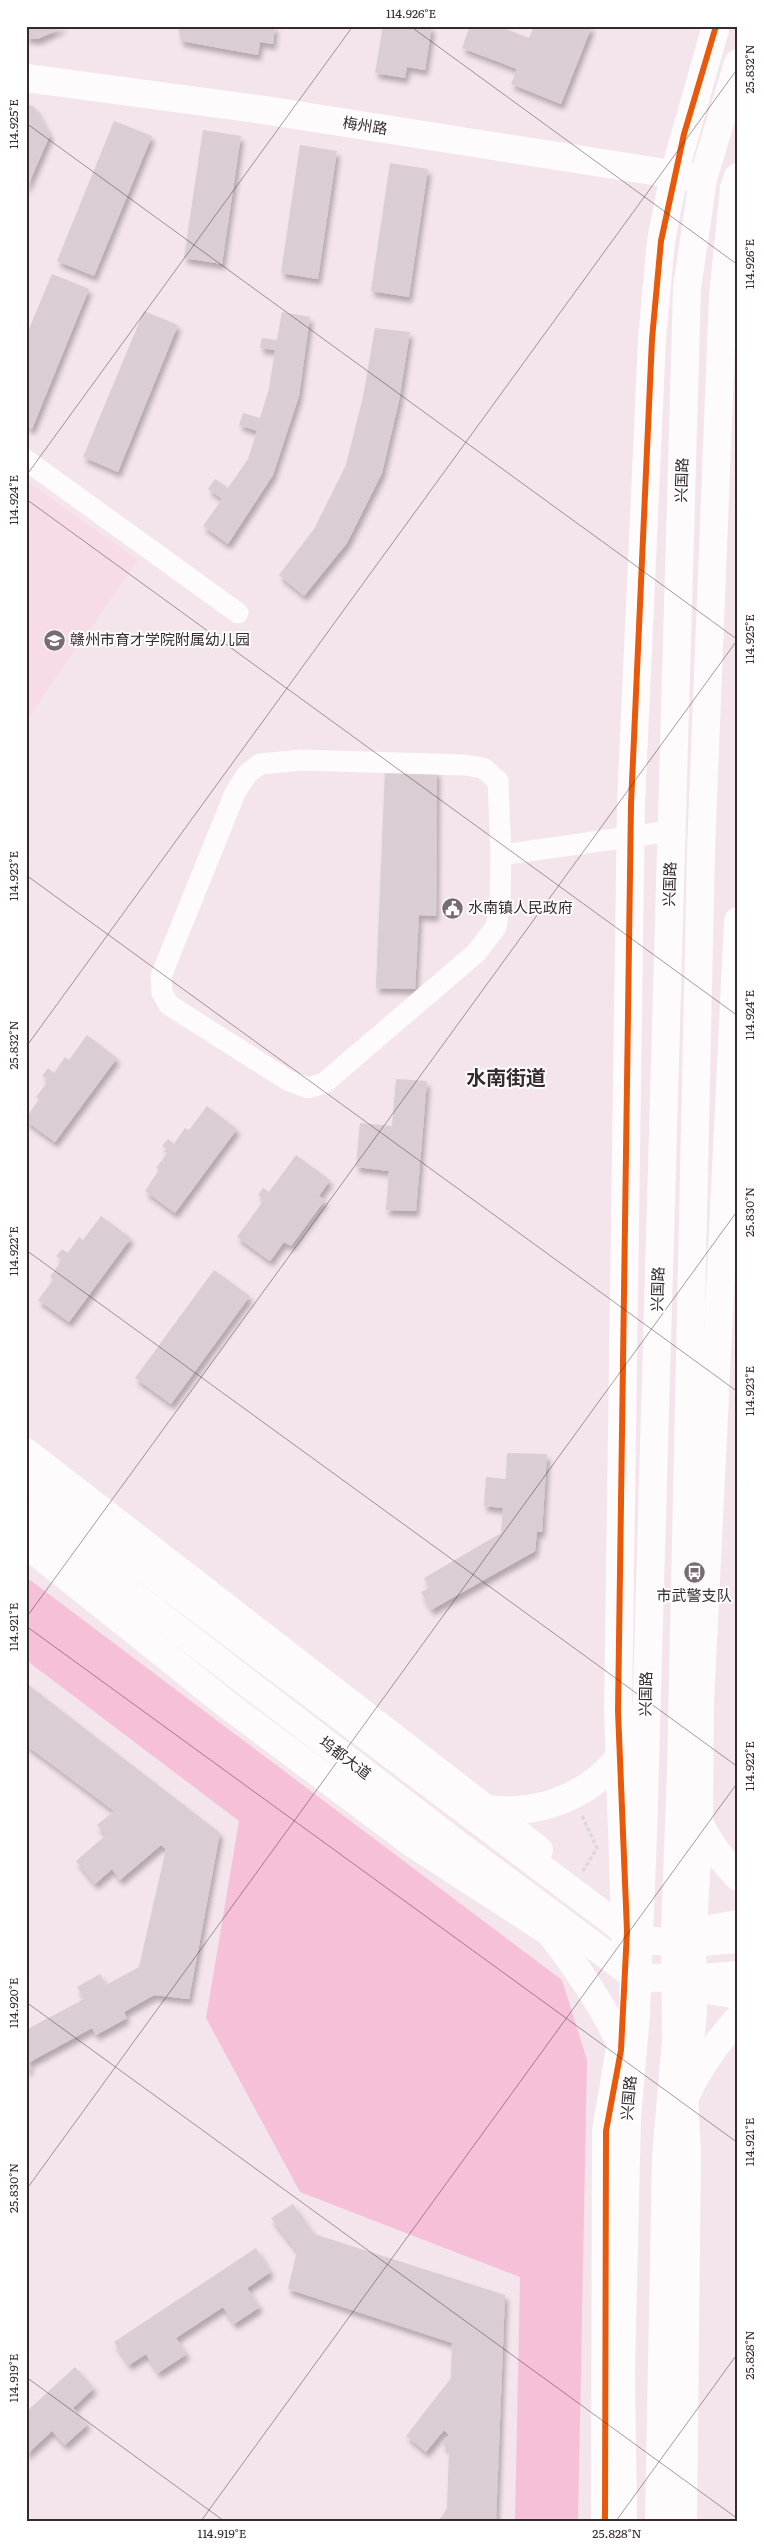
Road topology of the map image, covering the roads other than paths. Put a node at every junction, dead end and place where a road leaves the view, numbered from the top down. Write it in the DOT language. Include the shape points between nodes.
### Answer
graph roads {
  1 [pos="716,26"];
  2 [pos="738,64"];
  3 [pos="26,78"];
  4 [pos="674,174"];
  5 [pos="738,177"];
  6 [pos="703,179"];
  7 [pos="26,460"];
  8 [pos="238,613"];
  9 [pos="671,831"];
  10 [pos="630,836"];
  11 [pos="501,854"];
  12 [pos="738,921"];
  13 [pos="733,1125"];
  14 [pos="26,1452"];
  15 [pos="26,1479"];
  16 [pos="26,1513"];
  17 [pos="26,1544"];
  18 [pos="646,1699"];
  19 [pos="621,1754"];
  20 [pos="681,1770"];
  21 [pos="443,1795"];
  22 [pos="488,1810"];
  23 [pos="699,1825"];
  24 [pos="456,1843"];
  25 [pos="738,1877"];
  26 [pos="738,1924"];
  27 [pos="632,1930"];
  28 [pos="552,1934"];
  29 [pos="684,1937"];
  30 [pos="738,1939"];
  31 [pos="738,1975"];
  32 [pos="631,1979"];
  33 [pos="683,1984"];
  34 [pos="738,1995"];
  35 [pos="738,2019"];
  36 [pos="621,2050"];
  37 [pos="684,2098"];
  38 [pos="627,2117"];
  39 [pos="666,2156"];
  40 [pos="604,2521"];
  41 [pos="623,2521"];
  42 [pos="659,2521"];
  43 [pos="683,2521"];
  1 -- 4 [label="main road"];
  2 -- 6 [label="main road, 兴国路"];
  3 -- 4 [label="main road, 梅州路" via="264,110"];
  4 -- 6 [label="main road, 梅州路"];
  4 -- 10 [label="main road" via="662,241 652,339"];
  5 -- 20 [label="main road, 兴国路" via="734,188 723,295 701,851"];
  6 -- 9 [label="main road, 兴国路" via="687,288"];
  7 -- 8 [label="street"];
  9 -- 10 [label="street"];
  9 -- 18 [label="main road, 兴国路"];
  10 -- 11 [label="street"];
  10 -- 19 [label="main road" via="618,1711"];
  11 -- 11 [label="street" via="498,782 484,768 302,760 260,764 247,774 235,793 162,976 162,993 170,1005 290,1081 308,1088 324,1083 476,953 496,927"];
  12 -- 13 [label="main road"];
  13 -- 23 [label="main road" via="700,1694"];
  14 -- 22 [label="main road"];
  15 -- 21 [label="main road, 坞都大道"];
  16 -- 24 [label="main road, 坞都大道"];
  17 -- 28 [label="main road" via="225,1703 412,1843"];
  18 -- 19 [label="main road" via="633,1736"];
  18 -- 27 [label="main road, 兴国路" via="643,1834"];
  19 -- 22 [label="main road" via="597,1780 562,1801 523,1811"];
  19 -- 27 [label="main road"];
  20 -- 23 [label="main road"];
  20 -- 29 [label="main road, 兴国路"];
  21 -- 22 [label="main road"];
  21 -- 27 [label="main road, 坞都大道"];
  22 -- 27 [label="main road"];
  23 -- 25 [label="main road"];
  23 -- 29 [label="main road"];
  24 -- 28 [label="main road" via="511,1888"];
  24 -- 32 [label="main road, 坞都大道"];
  26 -- 29 [label="main road"];
  27 -- 29 [label="main road"];
  27 -- 32 [label="main road, 兴国路"];
  28 -- 32 [label="main road"];
  28 -- 36 [label="main road" via="579,1970"];
  29 -- 30 [label="main road"];
  29 -- 33 [label="main road, 兴国路"];
  31 -- 33 [label="main road"];
  32 -- 33 [label="main road"];
  32 -- 36 [label="main road"];
  32 -- 38 [label="main road, 兴国路" via="636,2014"];
  33 -- 34 [label="main road"];
  33 -- 37 [label="main road" via="693,2013"];
  33 -- 39 [label="main road, 兴国路"];
  35 -- 37 [label="main road" via="709,2055"];
  36 -- 38 [label="main road" via="627,2064"];
  36 -- 40 [label="main road" via="606,2131"];
  37 -- 39 [label="main road"];
  37 -- 43 [label="main road" via="687,2151"];
  38 -- 41 [label="main road, 兴国路" via="621,2374"];
  39 -- 42 [label="main road, 兴国路"];
}
